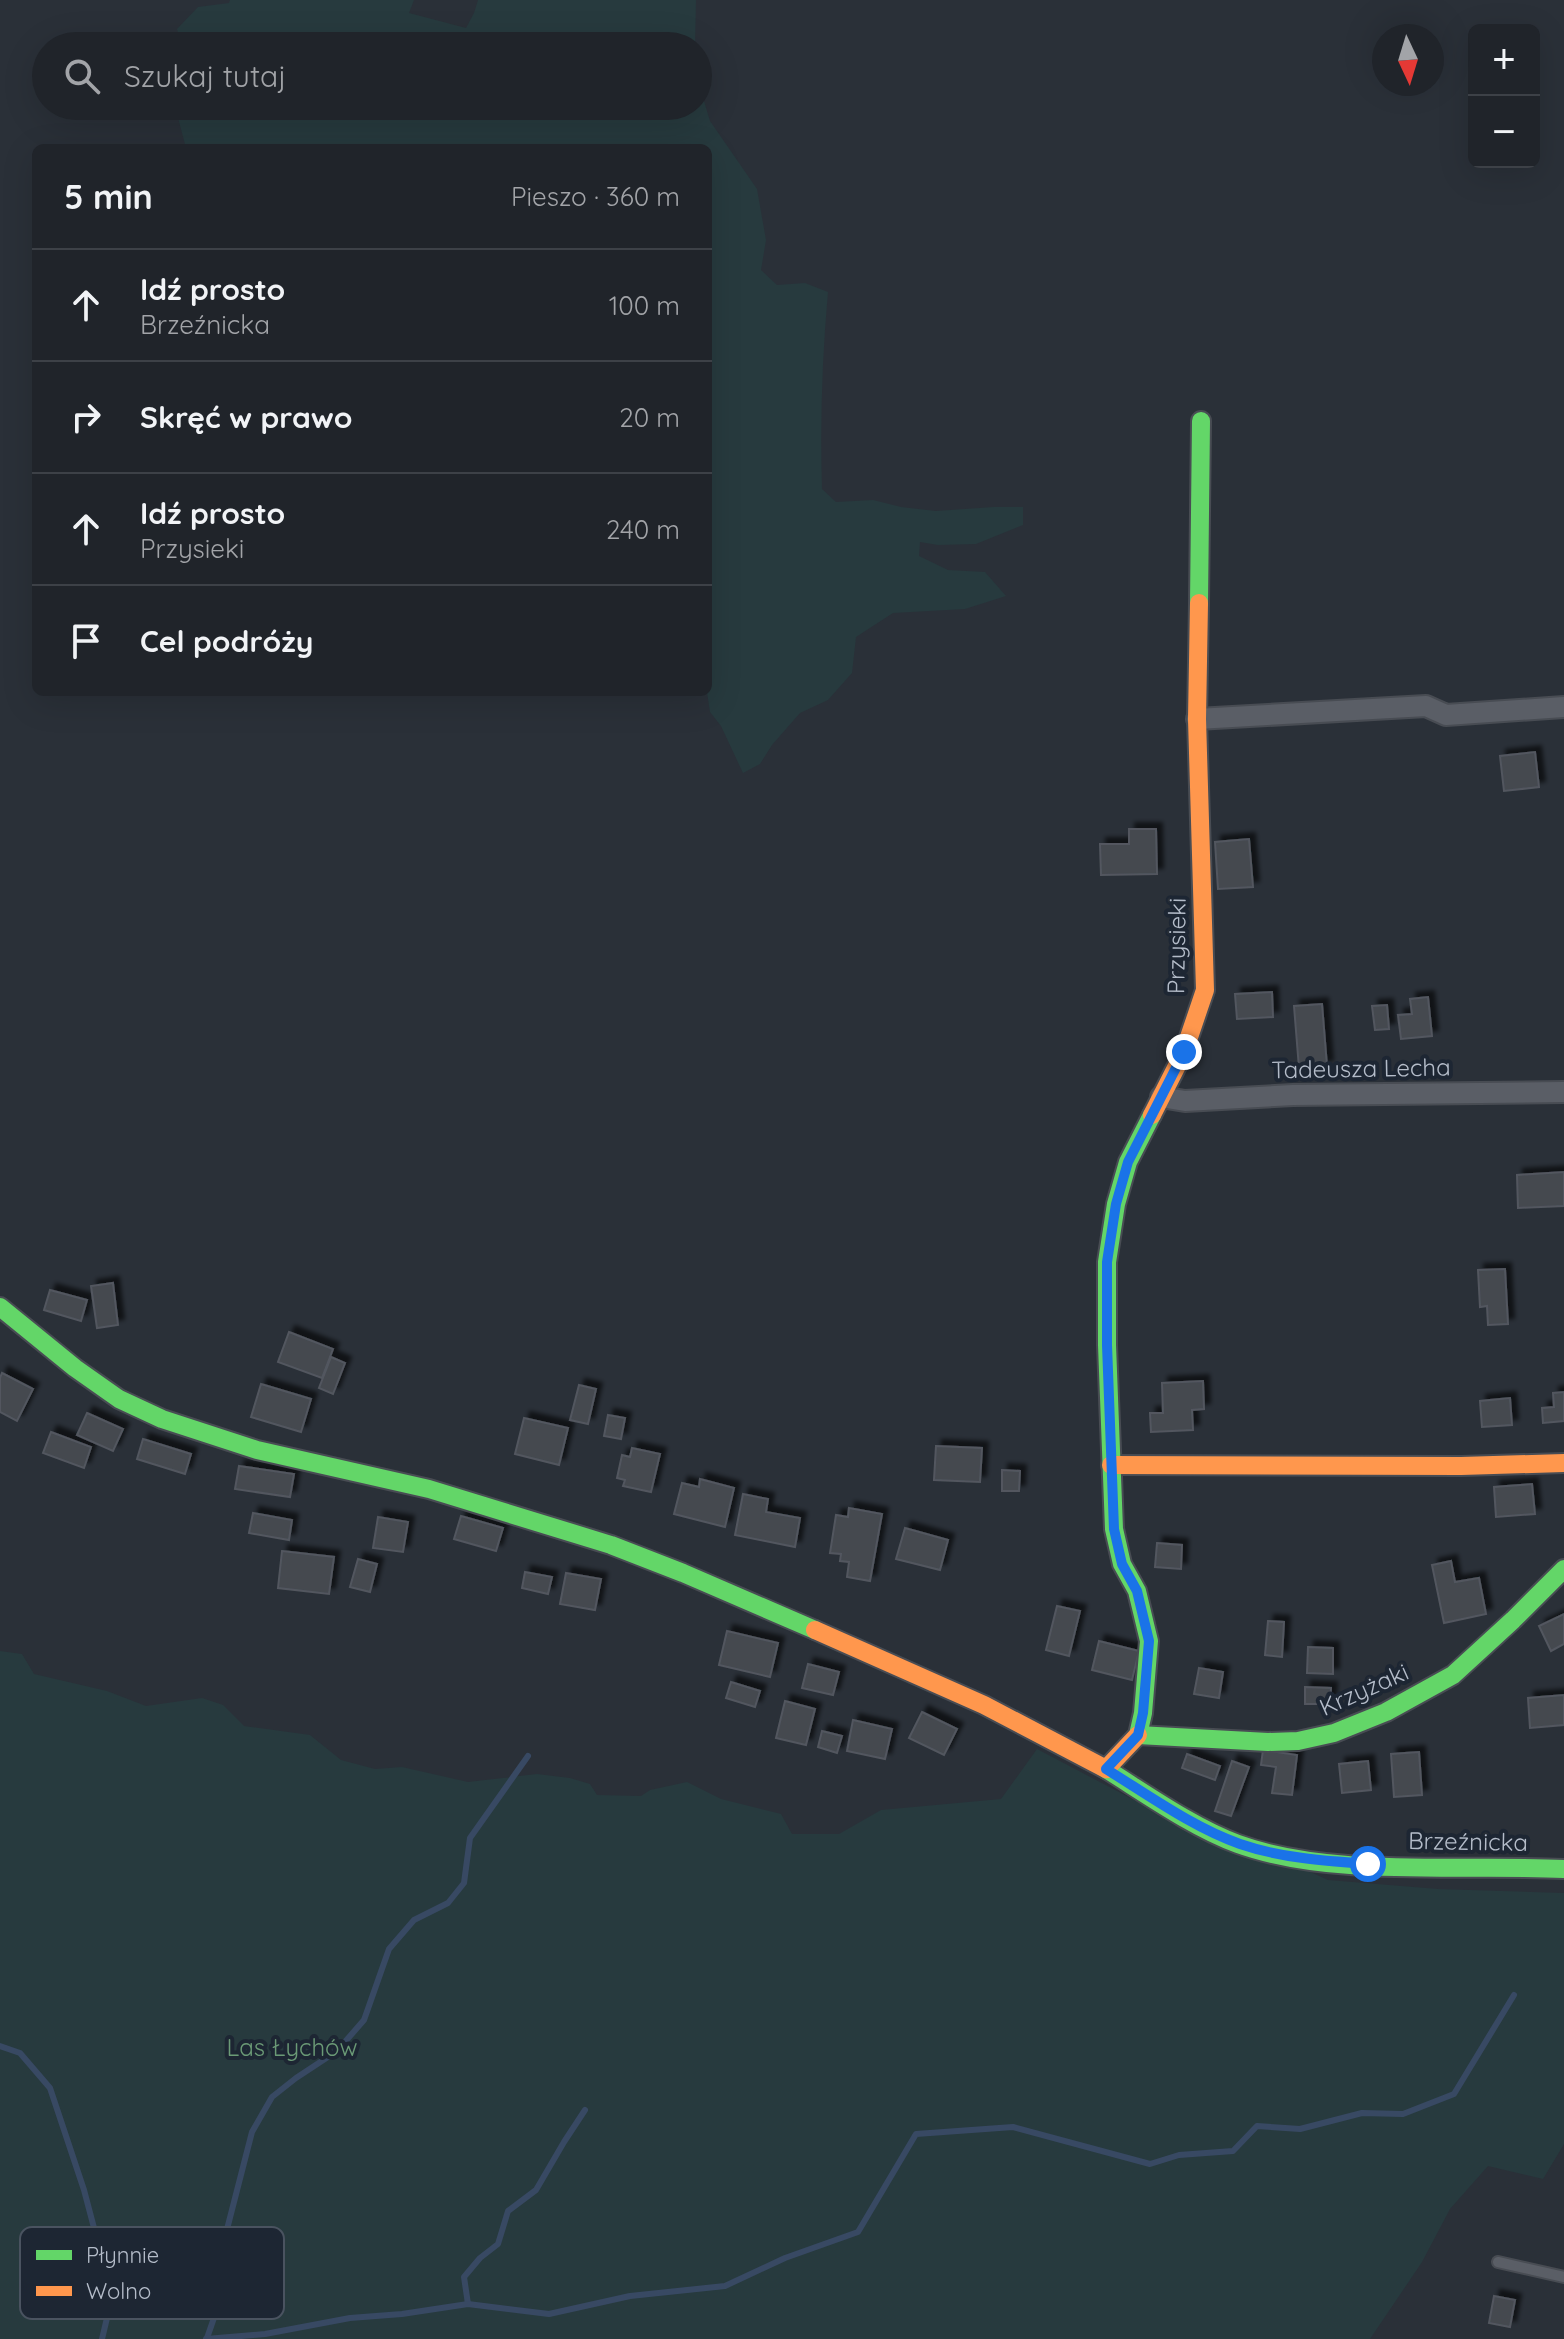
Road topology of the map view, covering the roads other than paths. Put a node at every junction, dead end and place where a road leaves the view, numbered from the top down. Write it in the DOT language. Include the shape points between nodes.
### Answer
graph roads {
  1 [pos="1201,421"];
  2 [pos="1564,707"];
  3 [pos="1197,719"];
  4 [pos="1564,1092"];
  5 [pos="1161,1097"];
  6 [pos="0,1307"];
  7 [pos="1564,1463"];
  8 [pos="1111,1465"];
  9 [pos="1564,1569"];
  10 [pos="1138,1735"];
  11 [pos="1106,1769"];
  12 [pos="1564,1869"];
  13 [pos="1498,2262"];
  14 [pos="1564,2277"];
  1 -- 3 [label="street, Przysieki"];
  2 -- 3 [label="street" via="1446,715 1426,706"];
  3 -- 5 [label="street, Przysieki" via="1205,990 1184,1052"];
  4 -- 5 [label="street, Tadeusza Lecha" via="1185,1101"];
  5 -- 8 [label="street, Przysieki" via="1128,1162 1107,1262"];
  6 -- 11 [label="street, Brzeźnicka" via="119,1399 162,1419 257,1450 429,1489 611,1545 944,1686"];
  7 -- 8 [label="street"];
  8 -- 10 [label="street, Przysieki" via="1114,1529 1149,1641"];
  9 -- 10 [label="street, Krzyżaki" via="1453,1675 1334,1733 1268,1742"];
  10 -- 11 [label="street"];
  11 -- 12 [label="street, Brzeźnicka" via="1219,1836 1303,1859"];
  13 -- 14 [label="lane"];
}
